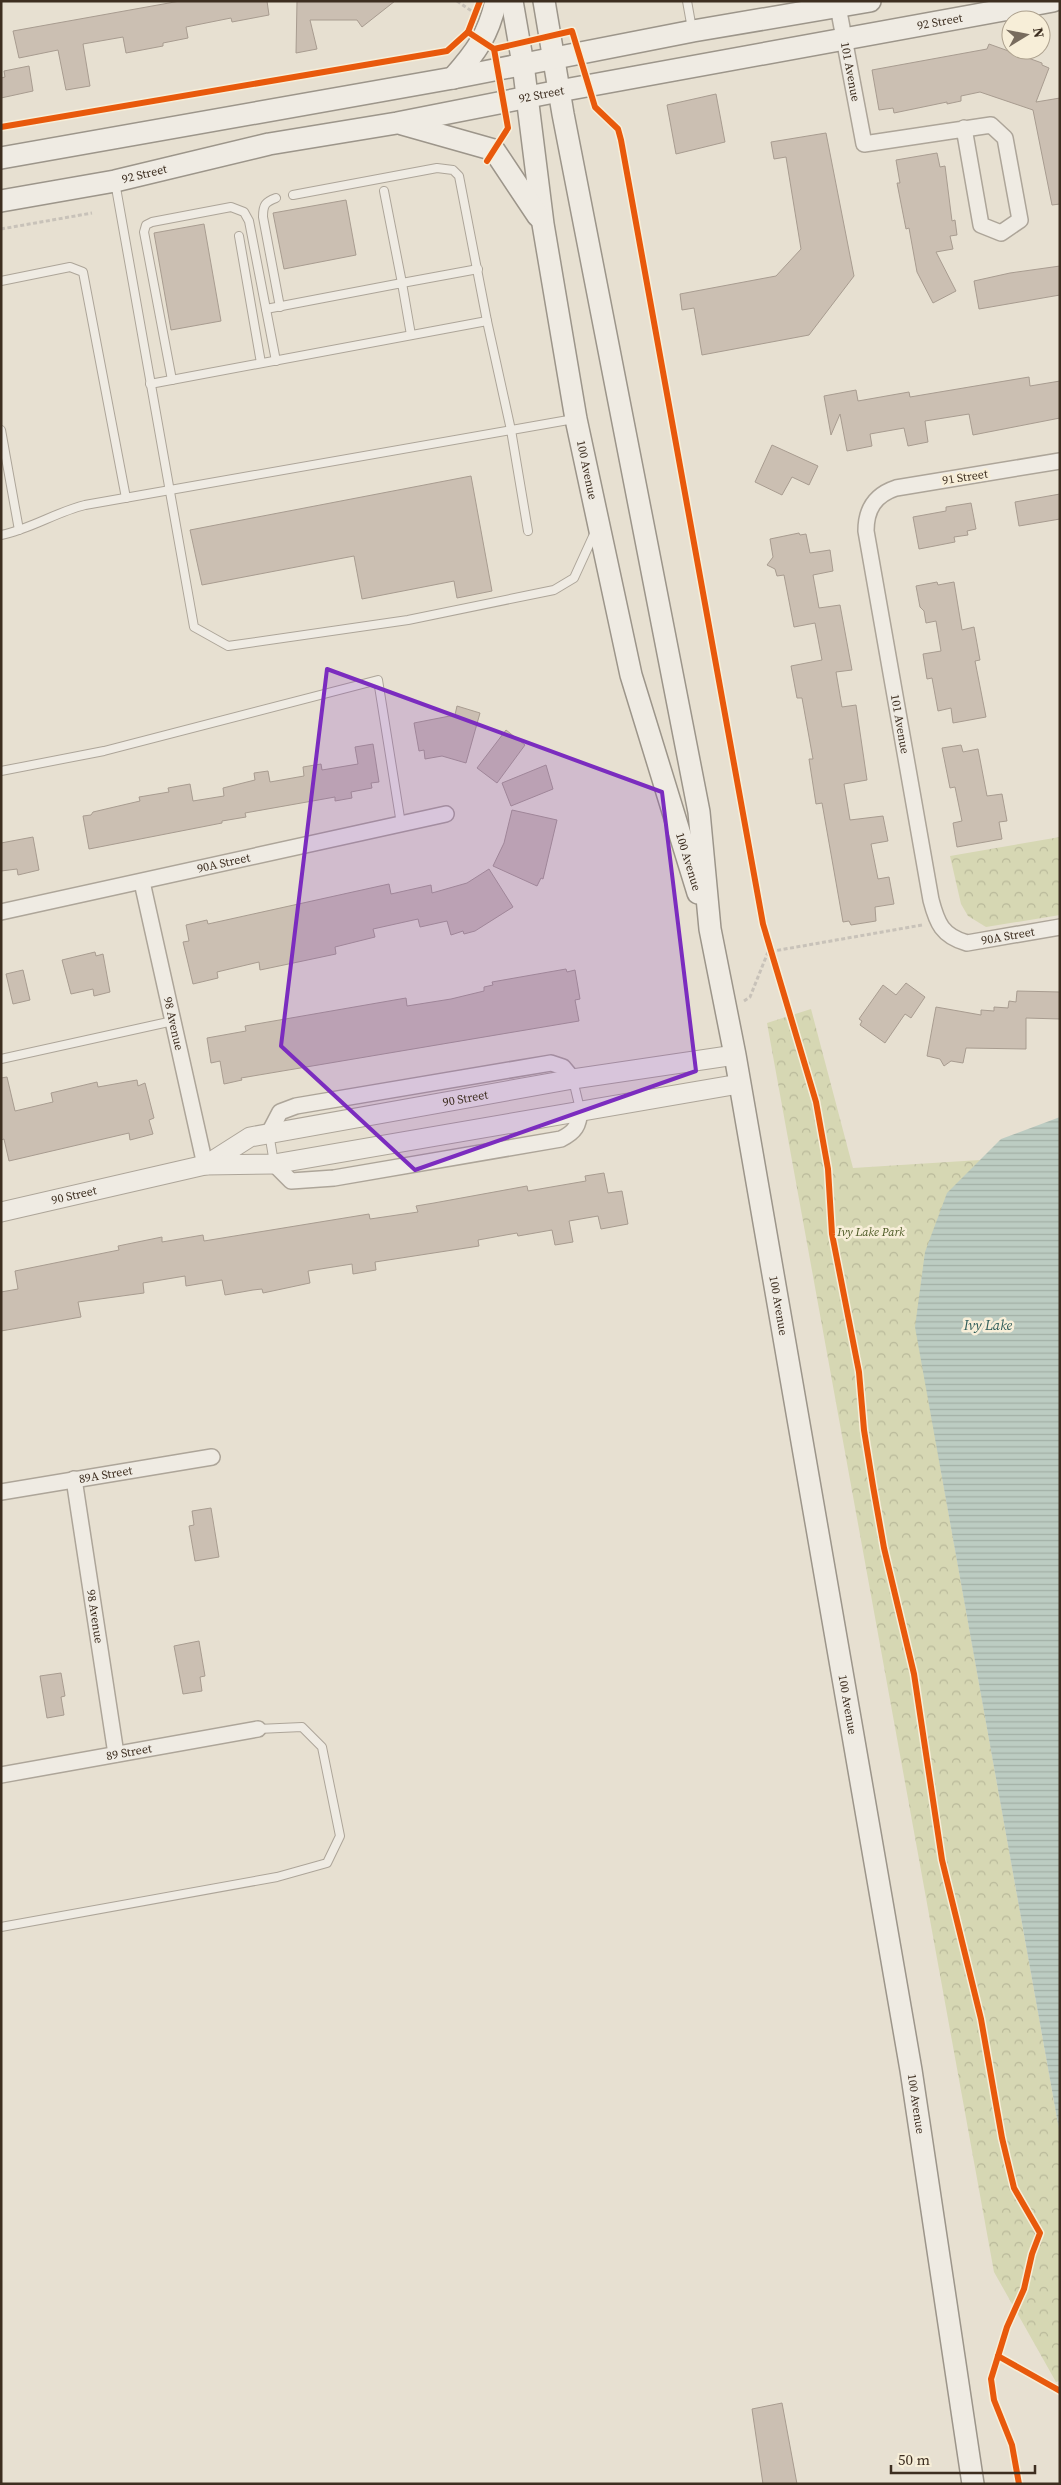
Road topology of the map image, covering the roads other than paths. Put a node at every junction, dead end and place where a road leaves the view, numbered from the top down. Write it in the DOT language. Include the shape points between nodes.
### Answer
graph roads {
  1 [pos="512,1"];
  2 [pos="544,1"];
  3 [pos="687,1"];
  4 [pos="870,1"];
  5 [pos="1053,1"];
  6 [pos="838,4"];
  7 [pos="484,8"];
  8 [pos="693,31"];
  9 [pos="844,38"];
  10 [pos="554,58"];
  11 [pos="523,64"];
  12 [pos="453,78"];
  13 [pos="559,91"];
  14 [pos="528,97"];
  15 [pos="397,123"];
  16 [pos="964,128"];
  17 [pos="1,158"];
  18 [pos="115,181"];
  19 [pos="384,191"];
  20 [pos="293,195"];
  21 [pos="276,198"];
  22 [pos="1,201"];
  23 [pos="543,224"];
  24 [pos="239,236"];
  25 [pos="478,269"];
  26 [pos="1,281"];
  27 [pos="402,283"];
  28 [pos="280,307"];
  29 [pos="266,310"];
  30 [pos="487,321"];
  31 [pos="411,335"];
  32 [pos="276,360"];
  33 [pos="261,363"];
  34 [pos="172,380"];
  35 [pos="150,384"];
  36 [pos="576,419"];
  37 [pos="511,430"];
  38 [pos="1,431"];
  39 [pos="1060,461"];
  40 [pos="168,491"];
  41 [pos="126,498"];
  42 [pos="874,501"];
  43 [pos="598,525"];
  44 [pos="19,530"];
  45 [pos="528,531"];
  46 [pos="1,535"];
  47 [pos="1,771"];
  48 [pos="446,814"];
  49 [pos="401,824"];
  50 [pos="142,882"];
  51 [pos="1,912"];
  52 [pos="1060,927"];
  53 [pos="710,929"];
  54 [pos="956,940"];
  55 [pos="173,1021"];
  56 [pos="734,1055"];
  57 [pos="1,1059"];
  58 [pos="573,1079"];
  59 [pos="739,1084"];
  60 [pos="580,1109"];
  61 [pos="269,1133"];
  62 [pos="274,1164"];
  63 [pos="206,1165"];
  64 [pos="1,1212"];
  65 [pos="212,1457"];
  66 [pos="74,1479"];
  67 [pos="1,1492"];
  68 [pos="258,1729"];
  69 [pos="116,1754"];
  70 [pos="1,1774"];
  71 [pos="1,1927"];
  72 [pos="973,2484"];
  1 -- 11 [label="main road, 100 Avenue"];
  2 -- 10 [label="main road, 100 Avenue"];
  3 -- 8 [label="lane"];
  4 -- 6 [label="main road"];
  5 -- 9 [label="main road, 92 Street"];
  6 -- 8 [label="main road"];
  6 -- 9 [label="street, 101 Avenue"];
  7 -- 12 [label="main road" via="488,30 478,50"];
  8 -- 10 [label="main road"];
  9 -- 13 [label="main road, 92 Street"];
  9 -- 16 [label="street, 101 Avenue" via="864,144"];
  10 -- 11 [label="main road"];
  10 -- 13 [label="main road, 100 Avenue"];
  11 -- 12 [label="main road"];
  11 -- 14 [label="main road, 100 Avenue"];
  12 -- 17 [label="main road"];
  13 -- 14 [label="main road, 92 Street"];
  13 -- 53 [label="main road, 100 Avenue" via="699,812"];
  14 -- 15 [label="main road, 92 Street"];
  14 -- 23 [label="main road, 100 Avenue"];
  15 -- 18 [label="main road, 92 Street" via="269,144"];
  15 -- 23 [label="main road" via="494,150"];
  16 -- 16 [label="street" via="981,225 1002,233 1020,220 1006,138 991,125"];
  18 -- 22 [label="main road, 92 Street"];
  18 -- 35 [label="lane"];
  19 -- 27 [label="lane"];
  20 -- 25 [label="lane" via="445,168 453,170 459,176"];
  21 -- 28 [label="lane" via="266,202 263,216"];
  23 -- 36 [label="main road, 100 Avenue"];
  24 -- 33 [label="lane"];
  25 -- 27 [label="lane"];
  25 -- 30 [label="lane"];
  26 -- 41 [label="lane" via="70,267 83,272"];
  27 -- 28 [label="lane"];
  27 -- 31 [label="lane"];
  28 -- 29 [label="lane"];
  29 -- 32 [label="lane"];
  29 -- 34 [label="lane" via="249,221 244,212 231,207 146,225 144,232"];
  30 -- 31 [label="lane"];
  30 -- 37 [label="lane"];
  31 -- 32 [label="lane"];
  32 -- 33 [label="lane"];
  33 -- 34 [label="lane"];
  34 -- 35 [label="lane"];
  35 -- 40 [label="lane"];
  36 -- 37 [label="lane"];
  36 -- 43 [label="main road, 100 Avenue"];
  37 -- 40 [label="lane"];
  37 -- 45 [label="lane"];
  38 -- 44 [label="lane"];
  39 -- 42 [label="street, 91 Street" via="896,488"];
  40 -- 41 [label="lane"];
  40 -- 43 [label="lane" via="194,626 228,646 408,620 554,590 574,578"];
  41 -- 44 [label="lane" via="68,509"];
  42 -- 54 [label="street, 101 Avenue" via="866,516 866,531 931,900 937,922"];
  43 -- 53 [label="main road, 100 Avenue" via="631,675"];
  44 -- 46 [label="lane"];
  47 -- 49 [label="lane" via="104,750 378,680"];
  48 -- 49 [label="street, 90A Street"];
  49 -- 50 [label="street, 90A Street"];
  50 -- 51 [label="street, 90A Street"];
  50 -- 55 [label="street, 98 Avenue"];
  52 -- 54 [label="street, 90A Street" via="977,943"];
  53 -- 56 [label="main road, 100 Avenue"];
  55 -- 57 [label="lane"];
  55 -- 63 [label="street, 98 Avenue"];
  56 -- 58 [label="street, 90 Street"];
  56 -- 59 [label="main road, 100 Avenue"];
  58 -- 60 [label="lane"];
  58 -- 61 [label="street, 90 Street"];
  59 -- 60 [label="street, 90 Street"];
  59 -- 72 [label="main road, 100 Avenue" via="909,2060"];
  60 -- 62 [label="street, 90 Street"];
  60 -- 62 [label="street" via="579,1124 572,1133 560,1139 334,1178 291,1181"];
  61 -- 62 [label="lane"];
  61 -- 63 [label="street, 90 Street" via="250,1137"];
  62 -- 63 [label="street, 90 Street"];
  63 -- 64 [label="street, 90 Street"];
  65 -- 66 [label="street, 89A Street"];
  66 -- 67 [label="street, 89A Street"];
  66 -- 69 [label="street, 98 Avenue"];
  68 -- 69 [label="street, 89 Street"];
  68 -- 71 [label="lane" via="302,1727 322,1747 340,1836 327,1863 277,1877"];
  69 -- 70 [label="street, 89 Street"];
}
